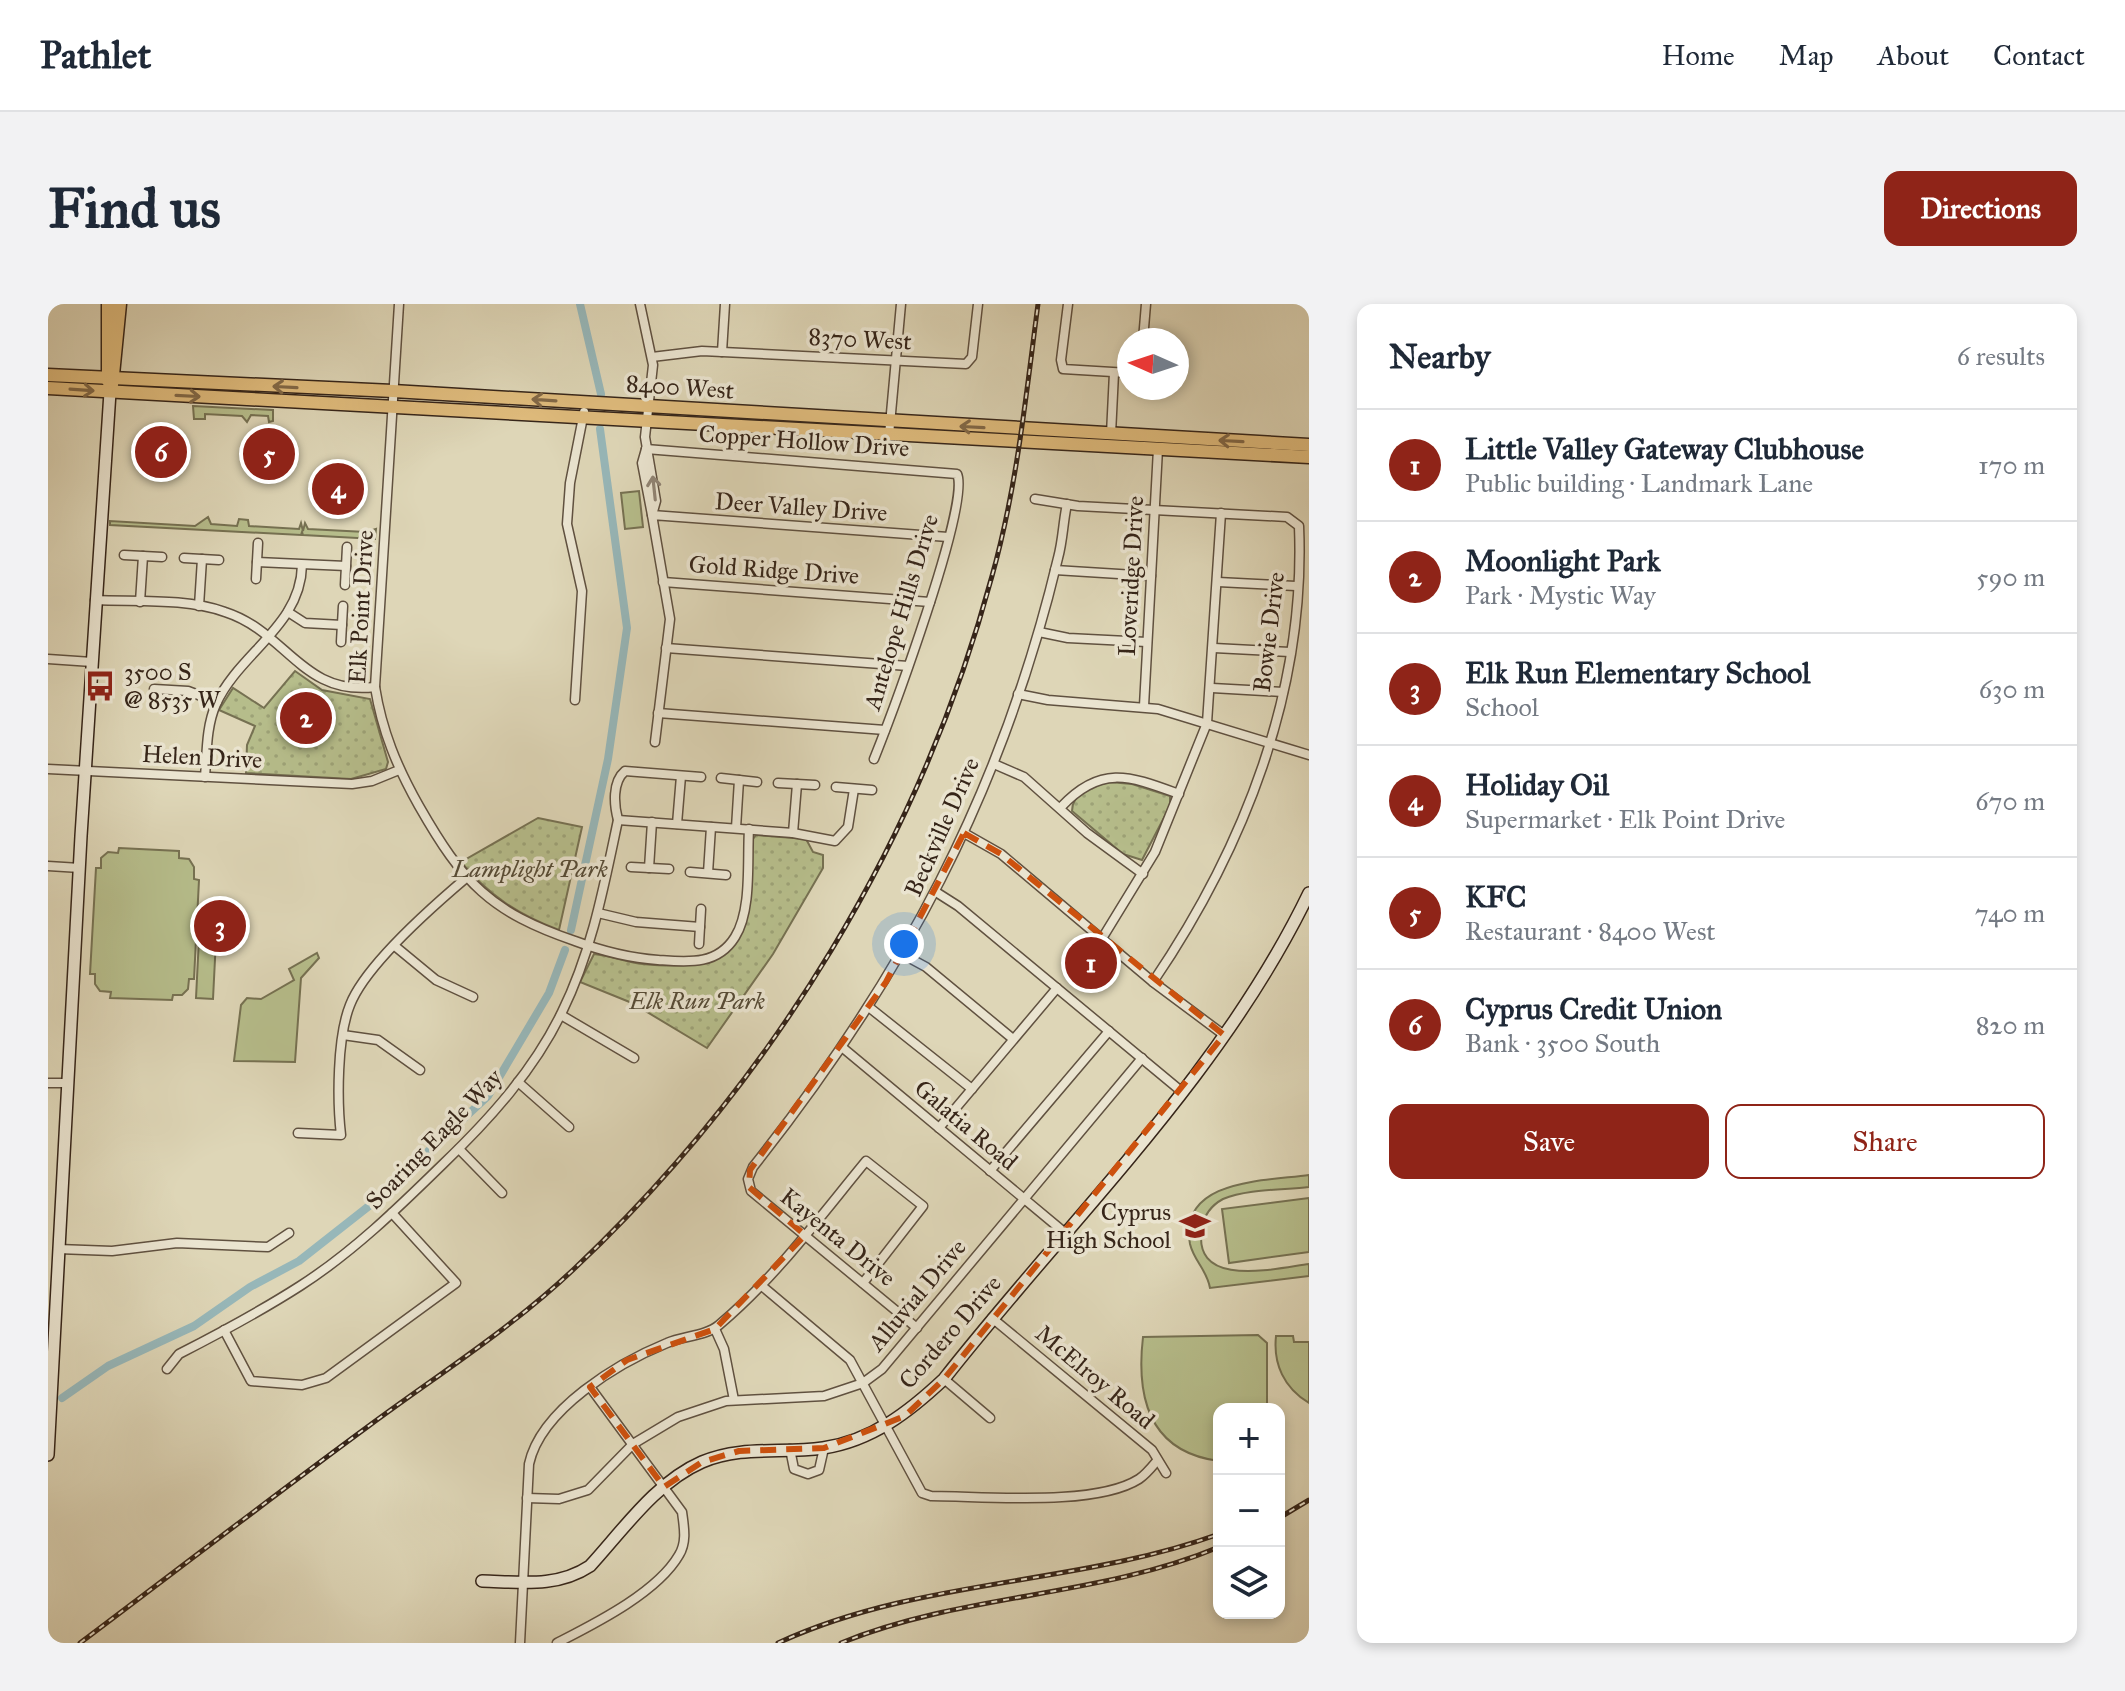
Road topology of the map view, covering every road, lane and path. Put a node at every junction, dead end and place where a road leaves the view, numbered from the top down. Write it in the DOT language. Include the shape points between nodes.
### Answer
graph roads {
  1 [pos="108,304"];
  2 [pos="120,304"];
  3 [pos="399,304"];
  4 [pos="640,304"];
  5 [pos="725,304"];
  6 [pos="901,304"];
  7 [pos="978,304"];
  8 [pos="1068,304"];
  9 [pos="1146,304"];
  10 [pos="1144,328"];
  11 [pos="722,352"];
  12 [pos="652,357"];
  13 [pos="893,361"];
  14 [pos="1114,373"];
  15 [pos="48,375"];
  16 [pos="110,383"];
  17 [pos="48,388"];
  18 [pos="393,391"];
  19 [pos="584,403"];
  20 [pos="392,406"];
  21 [pos="647,414"];
  22 [pos="584,418"];
  23 [pos="889,428"];
  24 [pos="1111,434"];
  25 [pos="1309,445"];
  26 [pos="646,449"];
  27 [pos="1158,449"];
  28 [pos="1309,457"];
  29 [pos="958,475"];
  30 [pos="1035,499"];
  31 [pos="1067,504"];
  32 [pos="1154,510"];
  33 [pos="1221,513"];
  34 [pos="652,515"];
  35 [pos="948,537"];
  36 [pos="258,543"];
  37 [pos="347,547"];
  38 [pos="124,555"];
  39 [pos="143,556"];
  40 [pos="162,557"];
  41 [pos="184,558"];
  42 [pos="202,559"];
  43 [pos="219,560"];
  44 [pos="257,562"];
  45 [pos="302,565"];
  46 [pos="346,566"];
  47 [pos="1055,570"];
  48 [pos="1151,576"];
  49 [pos="256,579"];
  50 [pos="663,582"];
  51 [pos="1218,582"];
  52 [pos="345,585"];
  53 [pos="1296,586"];
  54 [pos="95,600"];
  55 [pos="140,602"];
  56 [pos="930,602"];
  57 [pos="199,606"];
  58 [pos="343,606"];
  59 [pos="288,612"];
  60 [pos="342,625"];
  61 [pos="1039,632"];
  62 [pos="270,636"];
  63 [pos="341,642"];
  64 [pos="1147,642"];
  65 [pos="666,648"];
  66 [pos="1214,648"];
  67 [pos="1290,652"];
  68 [pos="48,659"];
  69 [pos="92,662"];
  70 [pos="908,666"];
  71 [pos="375,687"];
  72 [pos="1212,688"];
  73 [pos="154,689"];
  74 [pos="1283,692"];
  75 [pos="1018,694"];
  76 [pos="575,700"];
  77 [pos="217,702"];
  78 [pos="1144,706"];
  79 [pos="658,713"];
  80 [pos="1207,723"];
  81 [pos="885,730"];
  82 [pos="655,742"];
  83 [pos="1271,743"];
  84 [pos="1309,755"];
  85 [pos="874,759"];
  86 [pos="994,764"];
  87 [pos="48,769"];
  88 [pos="399,770"];
  89 [pos="85,771"];
  90 [pos="681,776"];
  91 [pos="205,777"];
  92 [pos="701,777"];
  93 [pos="721,778"];
  94 [pos="739,780"];
  95 [pos="757,782"];
  96 [pos="778,783"];
  97 [pos="797,784"];
  98 [pos="815,785"];
  99 [pos="836,787"];
  100 [pos="854,789"];
  101 [pos="872,790"];
  102 [pos="1179,794"];
  103 [pos="1061,807"];
  104 [pos="618,820"];
  105 [pos="652,822"];
  106 [pos="677,824"];
  107 [pos="711,827"];
  108 [pos="736,828"];
  109 [pos="749,829"];
  110 [pos="793,833"];
  111 [pos="964,833"];
  112 [pos="48,866"];
  113 [pos="631,867"];
  114 [pos="80,868"];
  115 [pos="649,868"];
  116 [pos="669,869"];
  117 [pos="690,872"];
  118 [pos="708,873"];
  119 [pos="1143,874"];
  120 [pos="726,875"];
  121 [pos="466,878"];
  122 [pos="936,892"];
  123 [pos="1309,893"];
  124 [pos="701,909"];
  125 [pos="598,913"];
  126 [pos="700,927"];
  127 [pos="1103,937"];
  128 [pos="699,944"];
  129 [pos="589,946"];
  130 [pos="396,947"];
  131 [pos="902,954"];
  132 [pos="1153,982"];
  133 [pos="1057,988"];
  134 [pos="473,997"];
  135 [pos="870,1008"];
  136 [pos="561,1015"];
  137 [pos="1109,1031"];
  138 [pos="343,1035"];
  139 [pos="1224,1035"];
  140 [pos="1013,1039"];
  141 [pos="843,1048"];
  142 [pos="634,1058"];
  143 [pos="1142,1058"];
  144 [pos="420,1070"];
  145 [pos="518,1082"];
  146 [pos="48,1083"];
  147 [pos="68,1083"];
  148 [pos="972,1089"];
  149 [pos="1181,1091"];
  150 [pos="569,1127"];
  151 [pos="939,1128"];
  152 [pos="298,1133"];
  153 [pos="459,1149"];
  154 [pos="750,1170"];
  155 [pos="990,1171"];
  156 [pos="502,1193"];
  157 [pos="1024,1199"];
  158 [pos="392,1213"];
  159 [pos="1064,1232"];
  160 [pos="289,1233"];
  161 [pos="805,1235"];
  162 [pos="58,1249"];
  163 [pos="863,1283"];
  164 [pos="762,1286"];
  165 [pos="52,1303"];
  166 [pos="992,1318"];
  167 [pos="917,1328"];
  168 [pos="715,1329"];
  169 [pos="224,1330"];
  170 [pos="167,1369"];
  171 [pos="944,1379"];
  172 [pos="863,1383"];
  173 [pos="590,1387"];
  174 [pos="734,1400"];
  175 [pos="990,1418"];
  176 [pos="886,1425"];
  177 [pos="633,1444"];
  178 [pos="824,1448"];
  179 [pos="790,1449"];
  180 [pos="48,1455"];
  181 [pos="1156,1462"];
  182 [pos="1166,1473"];
  183 [pos="664,1487"];
  184 [pos="527,1498"];
  185 [pos="482,1581"];
  186 [pos="524,1582"];
  187 [pos="520,1643"];
  188 [pos="557,1643"];
  1 -- 16 [label="main road"];
  2 -- 16 [label="main road"];
  3 -- 18 [label="street, Elk Point Drive"];
  4 -- 12 [label="street"];
  5 -- 11 [label="street"];
  6 -- 13 [label="street"];
  7 -- 13 [label="street, 8370 West" via="970,362"];
  8 -- 14 [label="street" via="1063,369"];
  9 -- 10 [label="street"];
  11 -- 12 [label="street, 8370 West"];
  11 -- 13 [label="street, 8370 West"];
  12 -- 21 [label="street"];
  13 -- 23 [label="street"];
  14 -- 24 [label="street"];
  15 -- 16 [label="main road, 8400 West"];
  17 -- 16 [label="main road, 8400 West, one-way"];
  18 -- 16 [label="main road, 8400 West, one-way"];
  16 -- 20 [label="main road, 8400 West, one-way"];
  16 -- 54 [label="street"];
  19 -- 18 [label="main road, 8400 West, one-way"];
  18 -- 20 [label="street, Elk Point Drive"];
  19 -- 21 [label="main road, 8400 West"];
  19 -- 22 [label="street"];
  20 -- 22 [label="main road, 8400 West"];
  20 -- 71 [label="street, Elk Point Drive"];
  21 -- 22 [label="main road, 8400 West"];
  21 -- 23 [label="main road, 8400 West"];
  21 -- 26 [label="street"];
  22 -- 76 [label="street" via="567,524 582,591"];
  24 -- 23 [label="main road, 8400 West, one-way"];
  23 -- 27 [label="main road, 8400 West"];
  25 -- 24 [label="main road, 8400 West, one-way"];
  26 -- 29 [label="street, Copper Hollow Drive"];
  26 -- 34 [label="street" via="642,463"];
  27 -- 28 [label="main road, 8400 West"];
  27 -- 32 [label="street, Loveridge Drive"];
  29 -- 35 [label="street, Antelope Hills Drive"];
  30 -- 31 [label="street, Bowie Drive"];
  31 -- 32 [label="street, Bowie Drive"];
  31 -- 47 [label="street, Beckville Drive"];
  32 -- 33 [label="street, Bowie Drive"];
  32 -- 48 [label="street, Loveridge Drive"];
  33 -- 51 [label="street"];
  33 -- 53 [label="street, Bowie Drive" via="1296,521"];
  34 -- 35 [label="street, Deer Valley Drive"];
  34 -- 50 [label="street"];
  35 -- 56 [label="street, Antelope Hills Drive"];
  36 -- 44 [label="street"];
  37 -- 46 [label="street"];
  38 -- 39 [label="street"];
  39 -- 40 [label="street"];
  39 -- 55 [label="street"];
  41 -- 42 [label="street"];
  42 -- 43 [label="street"];
  42 -- 57 [label="street"];
  44 -- 45 [label="street"];
  44 -- 49 [label="street"];
  45 -- 46 [label="street"];
  45 -- 59 [label="street" via="300,591"];
  46 -- 52 [label="street"];
  47 -- 48 [label="street"];
  47 -- 61 [label="street, Beckville Drive"];
  48 -- 64 [label="street, Loveridge Drive"];
  50 -- 56 [label="street, Gold Ridge Drive"];
  50 -- 65 [label="street" via="669,611"];
  51 -- 53 [label="street"];
  51 -- 66 [label="street"];
  53 -- 67 [label="street, Bowie Drive"];
  54 -- 55 [label="street"];
  54 -- 69 [label="street"];
  55 -- 57 [label="street"];
  56 -- 70 [label="street, Antelope Hills Drive"];
  57 -- 62 [label="street" via="243,619"];
  58 -- 60 [label="street"];
  59 -- 60 [label="street" via="305,623"];
  59 -- 62 [label="street"];
  60 -- 63 [label="street"];
  61 -- 64 [label="street"];
  61 -- 75 [label="street, Beckville Drive"];
  62 -- 71 [label="street" via="320,680 347,688"];
  62 -- 77 [label="street"];
  64 -- 78 [label="street, Loveridge Drive"];
  65 -- 70 [label="street"];
  65 -- 79 [label="street"];
  66 -- 67 [label="street"];
  66 -- 72 [label="street"];
  67 -- 74 [label="street, Bowie Drive"];
  68 -- 69 [label="street"];
  69 -- 89 [label="street"];
  70 -- 81 [label="street, Antelope Hills Drive"];
  71 -- 88 [label="street, Elk Point Drive"];
  72 -- 74 [label="street"];
  72 -- 80 [label="street"];
  73 -- 77 [label="street" via="188,691"];
  74 -- 83 [label="street, Bowie Drive"];
  75 -- 78 [label="street"];
  75 -- 86 [label="street, Beckville Drive"];
  77 -- 91 [label="street"];
  78 -- 80 [label="street"];
  79 -- 81 [label="street"];
  79 -- 82 [label="street"];
  80 -- 83 [label="street"];
  80 -- 102 [label="street"];
  81 -- 85 [label="street, Antelope Hills Drive"];
  83 -- 84 [label="street"];
  83 -- 132 [label="street, Bowie Drive" via="1225,860"];
  86 -- 103 [label="street" via="1024,777"];
  86 -- 111 [label="street, Beckville Drive"];
  87 -- 89 [label="street, Helen Drive"];
  88 -- 91 [label="street, Helen Drive" via="352,784"];
  88 -- 121 [label="street, Elk Point Drive"];
  89 -- 91 [label="street, Helen Drive"];
  89 -- 114 [label="street"];
  90 -- 92 [label="street"];
  90 -- 104 [label="street, Soaring Eagle Way" via="621,773 615,804"];
  90 -- 106 [label="street"];
  93 -- 94 [label="street"];
  94 -- 95 [label="street"];
  94 -- 108 [label="street"];
  96 -- 97 [label="street"];
  97 -- 98 [label="street"];
  97 -- 110 [label="street"];
  99 -- 100 [label="street"];
  100 -- 101 [label="street"];
  100 -- 110 [label="street" via="848,827 835,841"];
  102 -- 103 [label="street" via="1140,781 1104,778 1079,788"];
  102 -- 119 [label="street"];
  103 -- 119 [label="street"];
  104 -- 105 [label="street"];
  104 -- 125 [label="street, Soaring Eagle Way"];
  105 -- 106 [label="street"];
  105 -- 115 [label="street"];
  106 -- 107 [label="street"];
  107 -- 108 [label="street"];
  107 -- 118 [label="street"];
  108 -- 109 [label="street"];
  109 -- 110 [label="street"];
  109 -- 129 [label="street, Elk Point Drive" via="738,930 722,952 695,962 647,960"];
  111 -- 122 [label="street, Beckville Drive"];
  111 -- 127 [label="street" via="1001,854"];
  112 -- 114 [label="street"];
  113 -- 115 [label="street"];
  114 -- 147 [label="street"];
  115 -- 116 [label="street"];
  117 -- 118 [label="street"];
  118 -- 120 [label="street"];
  119 -- 127 [label="street"];
  121 -- 129 [label="street, Elk Point Drive" via="508,913"];
  121 -- 130 [label="street"];
  122 -- 131 [label="street, Beckville Drive"];
  122 -- 133 [label="street"];
  123 -- 139 [label="street, Cordero Drive" via="1268,971"];
  124 -- 126 [label="street"];
  125 -- 126 [label="street"];
  125 -- 129 [label="street, Soaring Eagle Way"];
  126 -- 128 [label="street"];
  127 -- 132 [label="street"];
  129 -- 136 [label="street, Soaring Eagle Way"];
  130 -- 134 [label="street" via="436,980"];
  130 -- 138 [label="street" via="356,993"];
  131 -- 135 [label="street, Beckville Drive"];
  131 -- 140 [label="street" via="926,967"];
  132 -- 139 [label="street"];
  133 -- 137 [label="street"];
  133 -- 140 [label="street"];
  135 -- 141 [label="street, Beckville Drive"];
  135 -- 148 [label="street"];
  136 -- 142 [label="street"];
  136 -- 145 [label="street, Soaring Eagle Way"];
  137 -- 143 [label="street"];
  137 -- 155 [label="street"];
  138 -- 144 [label="street" via="378,1040"];
  138 -- 152 [label="street" via="341,1135"];
  139 -- 149 [label="street, Cordero Drive"];
  140 -- 148 [label="street"];
  141 -- 151 [label="street, Galatia Road"];
  141 -- 154 [label="street, Beckville Drive"];
  143 -- 149 [label="street"];
  143 -- 157 [label="street, Alluvial Drive"];
  145 -- 150 [label="street"];
  145 -- 153 [label="street, Soaring Eagle Way"];
  146 -- 147 [label="street"];
  147 -- 162 [label="street"];
  148 -- 151 [label="street"];
  149 -- 159 [label="street, Cordero Drive"];
  151 -- 155 [label="street, Galatia Road"];
  153 -- 156 [label="street"];
  153 -- 158 [label="street, Soaring Eagle Way"];
  154 -- 161 [label="street, Kayenta Drive" via="751,1191"];
  155 -- 157 [label="street, Galatia Road"];
  157 -- 159 [label="street, Galatia Road"];
  157 -- 167 [label="street, Alluvial Drive"];
  158 -- 169 [label="street, Soaring Eagle Way" via="300,1286"];
  158 -- 169 [label="street" via="456,1283 326,1378 302,1385 251,1381"];
  159 -- 166 [label="street, Cordero Drive"];
  160 -- 162 [label="street" via="268,1247 177,1243 112,1251"];
  161 -- 163 [label="street, Kayenta Drive"];
  161 -- 163 [label="street" via="866,1161 923,1206"];
  161 -- 164 [label="street"];
  162 -- 165 [label="street"];
  163 -- 167 [label="street, Kayenta Drive"];
  164 -- 168 [label="street"];
  164 -- 172 [label="street" via="850,1360"];
  165 -- 180 [label="street"];
  166 -- 171 [label="street, Cordero Drive"];
  166 -- 181 [label="street, McElroy Road" via="1152,1450"];
  167 -- 172 [label="street, Alluvial Drive"];
  168 -- 173 [label="street" via="627,1360"];
  168 -- 174 [label="street"];
  169 -- 170 [label="street, Soaring Eagle Way" via="179,1354"];
  171 -- 175 [label="street"];
  171 -- 176 [label="street, Cordero Drive" via="905,1416"];
  172 -- 174 [label="street, Alluvial Drive" via="824,1396"];
  172 -- 176 [label="street"];
  173 -- 177 [label="street"];
  173 -- 184 [label="street" via="557,1416 534,1448"];
  174 -- 177 [label="street, Alluvial Drive" via="678,1417"];
  176 -- 178 [label="street, Cordero Drive"];
  176 -- 181 [label="street" via="922,1493 931,1496 1073,1496 1139,1479"];
  177 -- 183 [label="street"];
  177 -- 184 [label="street, Alluvial Drive" via="588,1490 559,1499"];
  178 -- 179 [label="street, Cordero Drive"];
  178 -- 179 [label="street" via="819,1470 808,1474 794,1469"];
  179 -- 183 [label="street, Cordero Drive" via="739,1451 702,1462"];
  181 -- 182 [label="street, McElroy Road"];
  183 -- 186 [label="street, Cordero Drive" via="590,1566 560,1581"];
  183 -- 188 [label="street" via="682,1512 685,1537 679,1556 605,1618"];
  184 -- 186 [label="street"];
  185 -- 186 [label="street, Cordero Drive"];
  186 -- 187 [label="street"];
}
